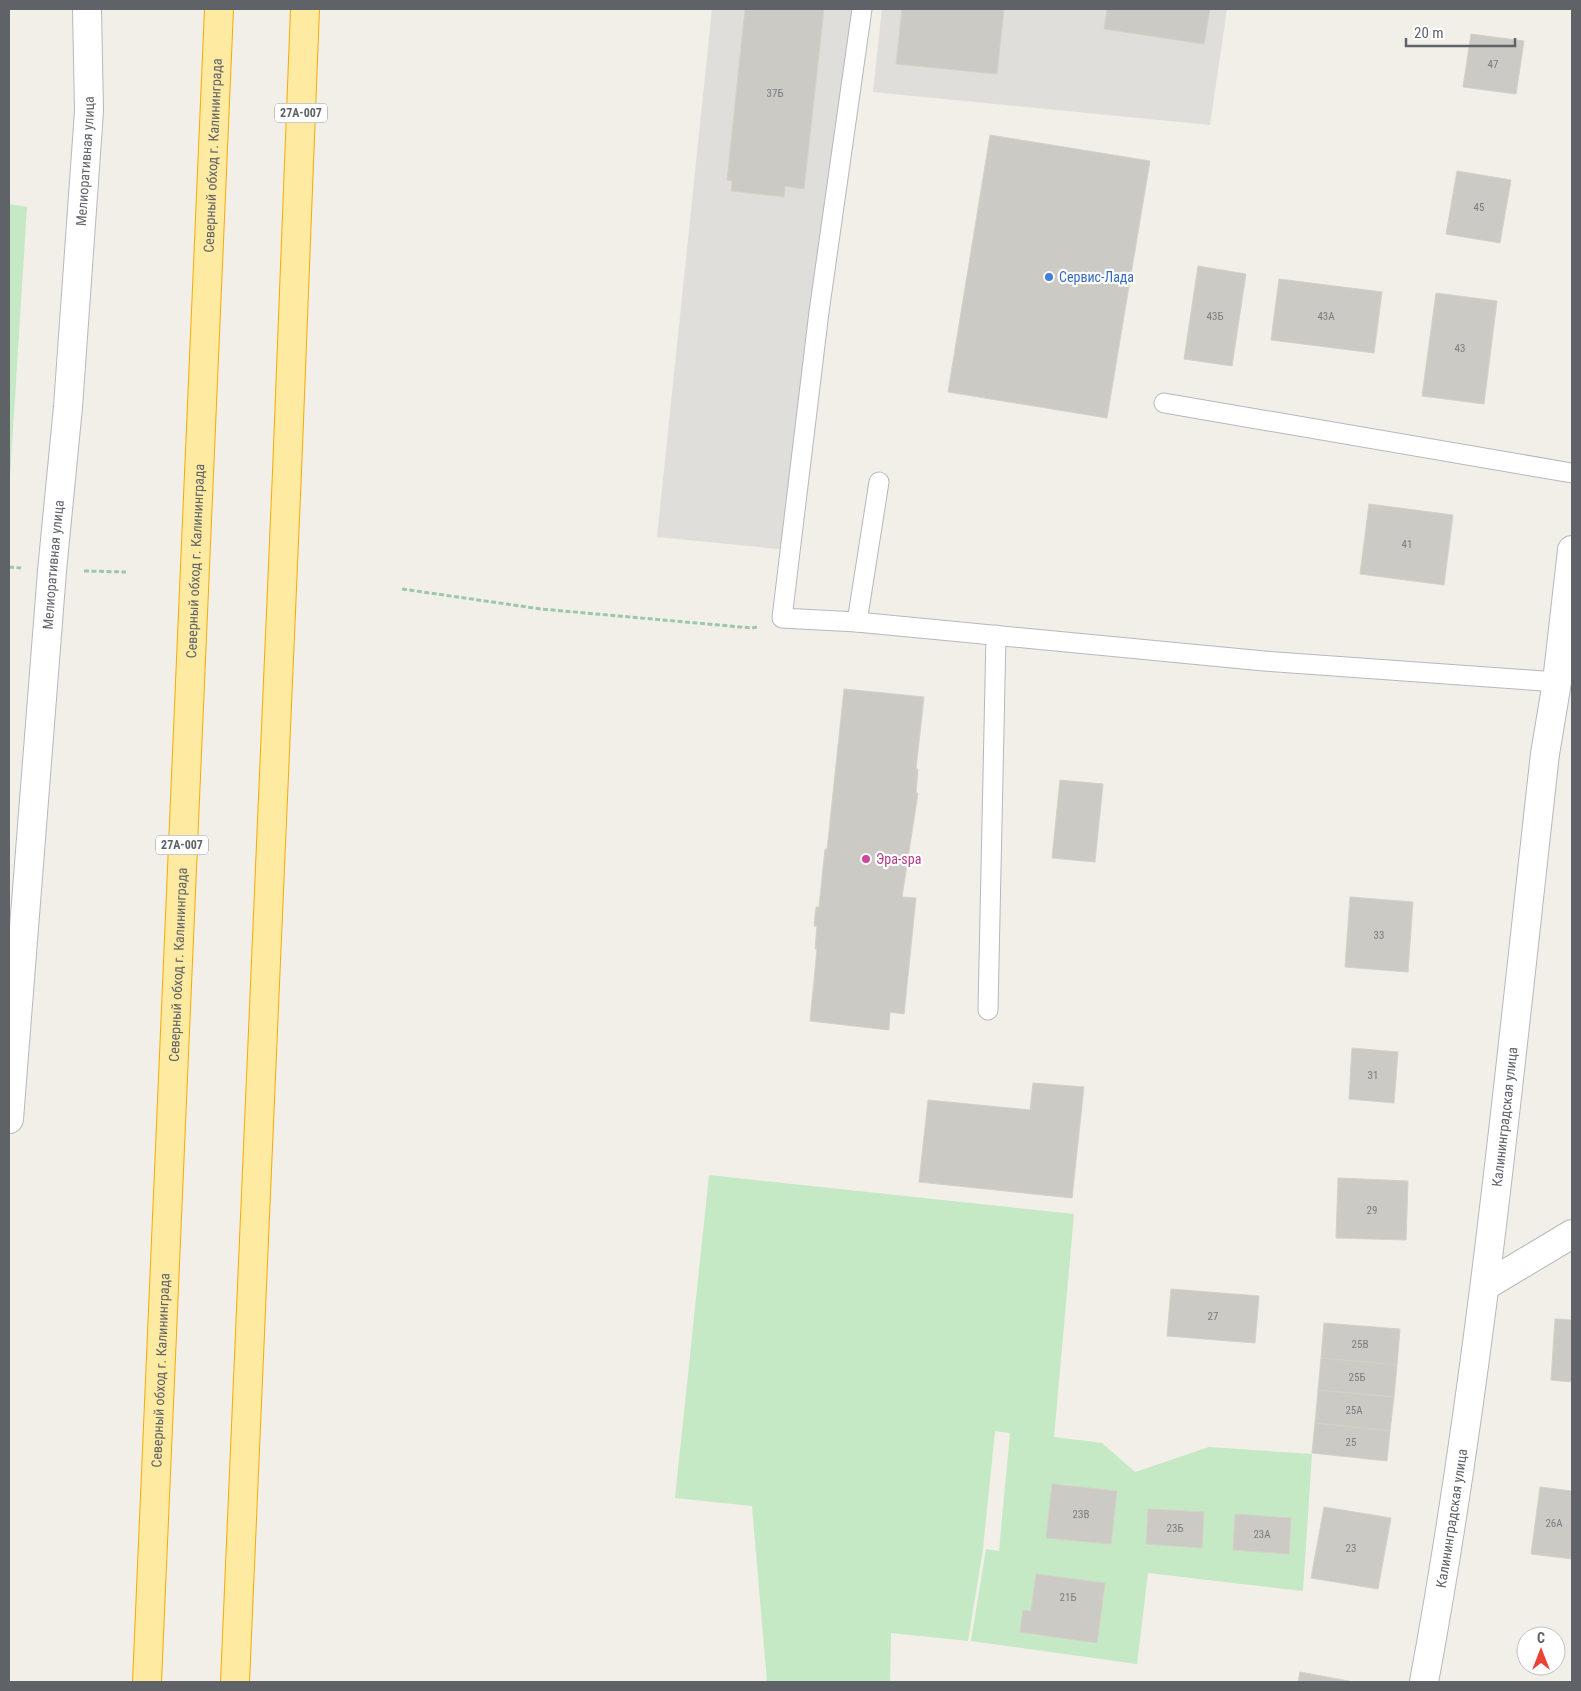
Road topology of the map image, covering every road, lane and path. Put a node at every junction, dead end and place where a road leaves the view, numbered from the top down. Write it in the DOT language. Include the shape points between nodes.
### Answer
graph roads {
  1 [pos="87,9"];
  2 [pos="219,9"];
  3 [pos="305,9"];
  4 [pos="862,9"];
  5 [pos="1164,403"];
  6 [pos="1572,473"];
  7 [pos="879,482"];
  8 [pos="1572,550"];
  9 [pos="402,589"];
  10 [pos="782,618"];
  11 [pos="857,622"];
  12 [pos="996,635"];
  13 [pos="1557,682"];
  14 [pos="988,1010"];
  15 [pos="9,1119"];
  16 [pos="1572,1234"];
  17 [pos="1485,1286"];
  18 [pos="147,1682"];
  19 [pos="235,1682"];
  20 [pos="1424,1682"];
  1 -- 15 [label="street, Мелиоративная улица" via="89,120"];
  2 -- 18 [label="highway, Северный обход г. Калининграда / 27А-007"];
  3 -- 19 [label="highway, 27А-007"];
  4 -- 10 [label="lane" via="819,312"];
  5 -- 6 [label="lane"];
  7 -- 11 [label="lane"];
  8 -- 13 [label="street, Калининградская улица"];
  9 -- 10 [label="path" via="540,609 752,628"];
  10 -- 11 [label="lane"];
  11 -- 12 [label="lane"];
  12 -- 13 [label="lane" via="1264,661"];
  12 -- 14 [label="lane"];
  13 -- 17 [label="street, Калининградская улица" via="1545,754"];
  16 -- 17 [label="street"];
  17 -- 20 [label="street, Калининградская улица" via="1441,1589"];
}
